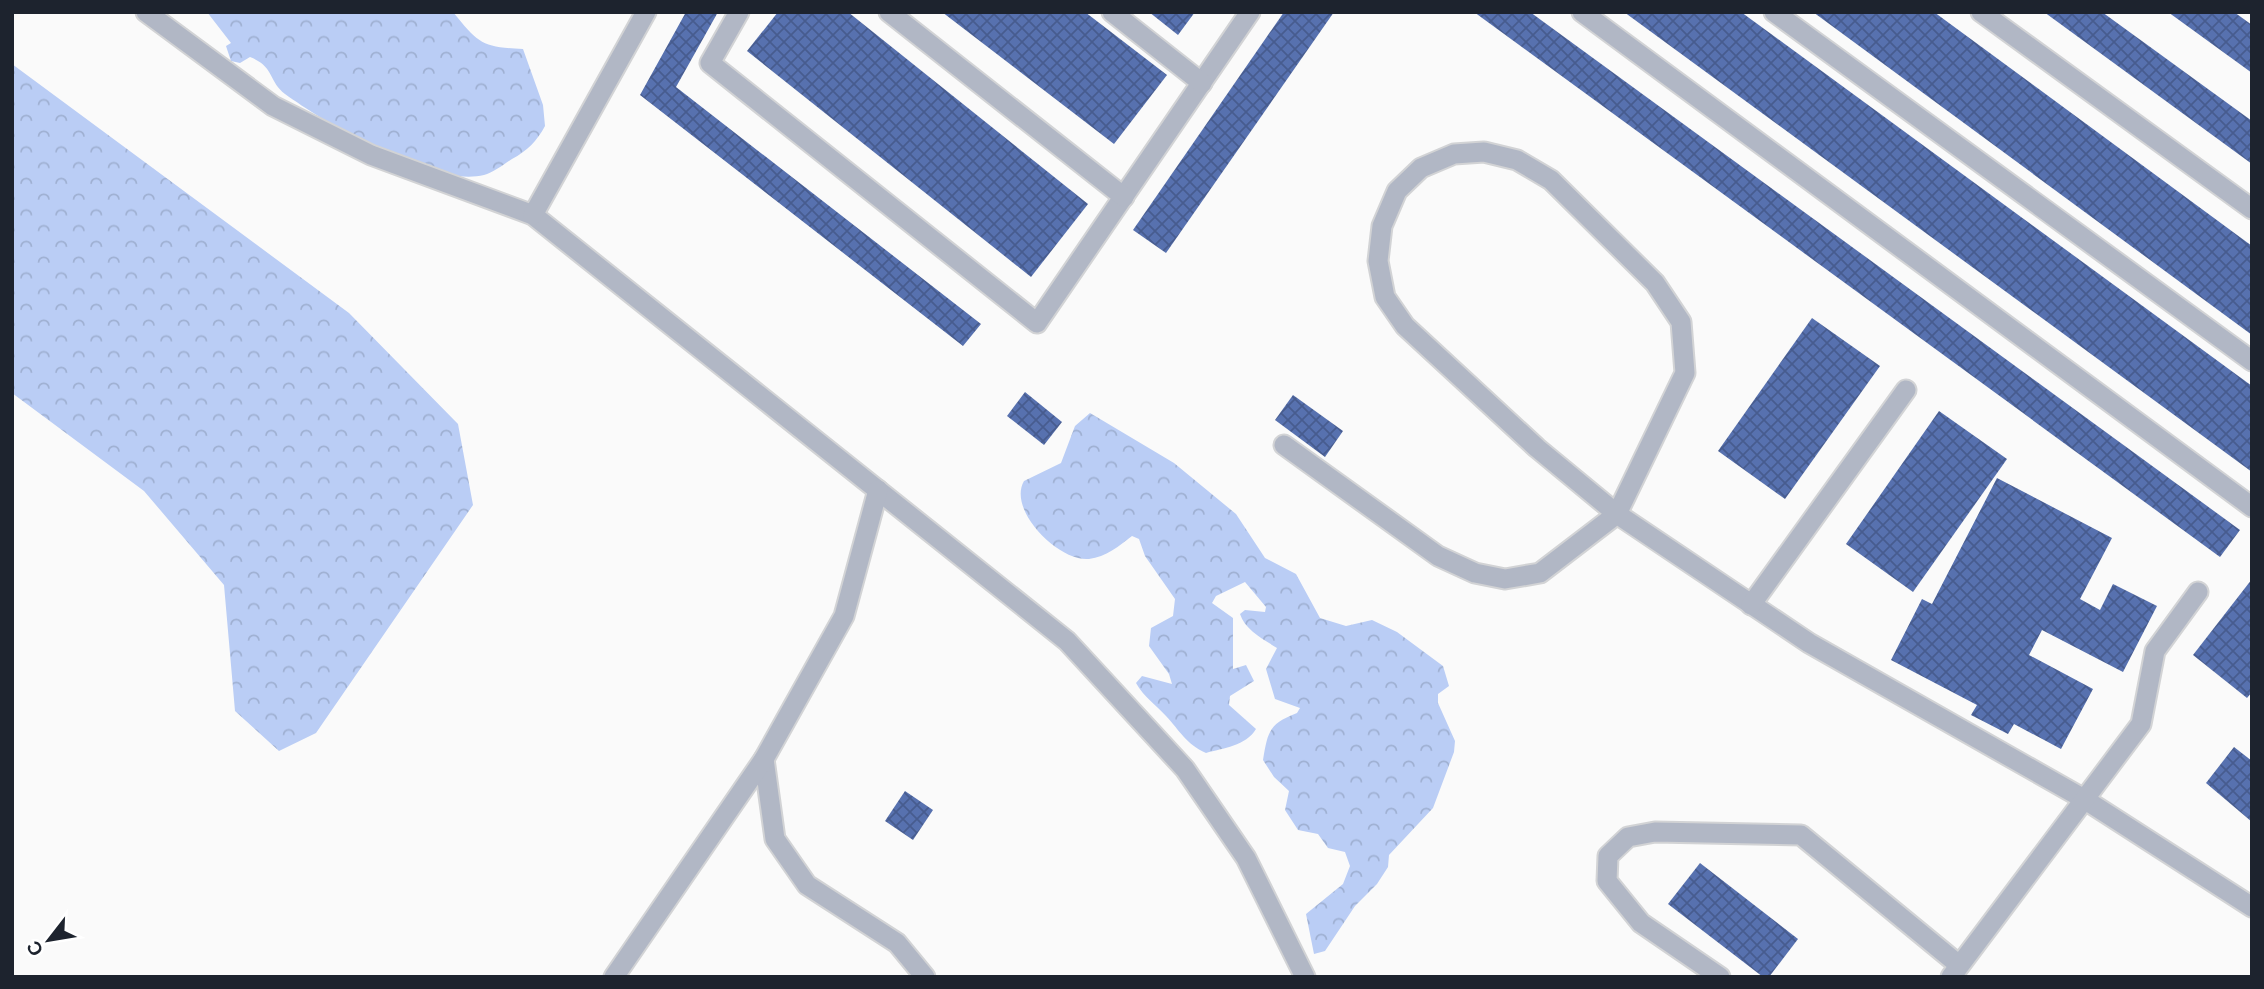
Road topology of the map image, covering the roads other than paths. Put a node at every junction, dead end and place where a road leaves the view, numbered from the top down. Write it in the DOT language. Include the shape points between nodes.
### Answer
graph roads {
  1 [pos="146,12"];
  2 [pos="646,12"];
  3 [pos="739,12"];
  4 [pos="889,12"];
  5 [pos="1112,12"];
  6 [pos="1250,12"];
  7 [pos="1582,12"];
  8 [pos="1774,12"];
  9 [pos="1981,12"];
  10 [pos="1202,83"];
  11 [pos="1124,197"];
  12 [pos="2252,209"];
  13 [pos="533,215"];
  14 [pos="2252,361"];
  15 [pos="1906,390"];
  16 [pos="1284,444"];
  17 [pos="878,490"];
  18 [pos="2252,507"];
  19 [pos="1618,514"];
  20 [pos="2198,592"];
  21 [pos="1751,605"];
  22 [pos="764,759"];
  23 [pos="2084,799"];
  24 [pos="2252,907"];
  25 [pos="1955,971"];
  26 [pos="614,977"];
  27 [pos="925,977"];
  28 [pos="1304,977"];
  29 [pos="1720,977"];
  1 -- 13 [label="lane" via="273,106 371,155"];
  2 -- 13 [label="lane"];
  3 -- 11 [label="lane" via="710,63 1037,323"];
  4 -- 11 [label="lane"];
  5 -- 10 [label="lane"];
  6 -- 10 [label="lane"];
  7 -- 18 [label="lane"];
  8 -- 14 [label="lane"];
  9 -- 12 [label="lane"];
  10 -- 11 [label="lane"];
  13 -- 17 [label="lane"];
  15 -- 21 [label="lane"];
  16 -- 19 [label="lane" via="1438,556 1475,573 1505,579 1540,573"];
  17 -- 22 [label="lane" via="844,616"];
  17 -- 28 [label="lane" via="1067,641 1185,769 1246,858"];
  19 -- 19 [label="lane" via="1685,373 1681,322 1655,283 1551,180 1517,160 1484,152 1454,154 1421,168 1397,191 1382,226 1378,261 1385,297 1405,326 1537,448"];
  19 -- 21 [label="lane"];
  20 -- 23 [label="lane" via="2155,651 2141,724"];
  21 -- 23 [label="lane" via="1809,643"];
  22 -- 26 [label="lane"];
  22 -- 27 [label="lane" via="775,839 807,885 897,943"];
  23 -- 24 [label="lane"];
  23 -- 25 [label="lane"];
  25 -- 29 [label="lane" via="1801,835 1655,832 1629,837 1608,856 1606,881 1641,923"];
}
